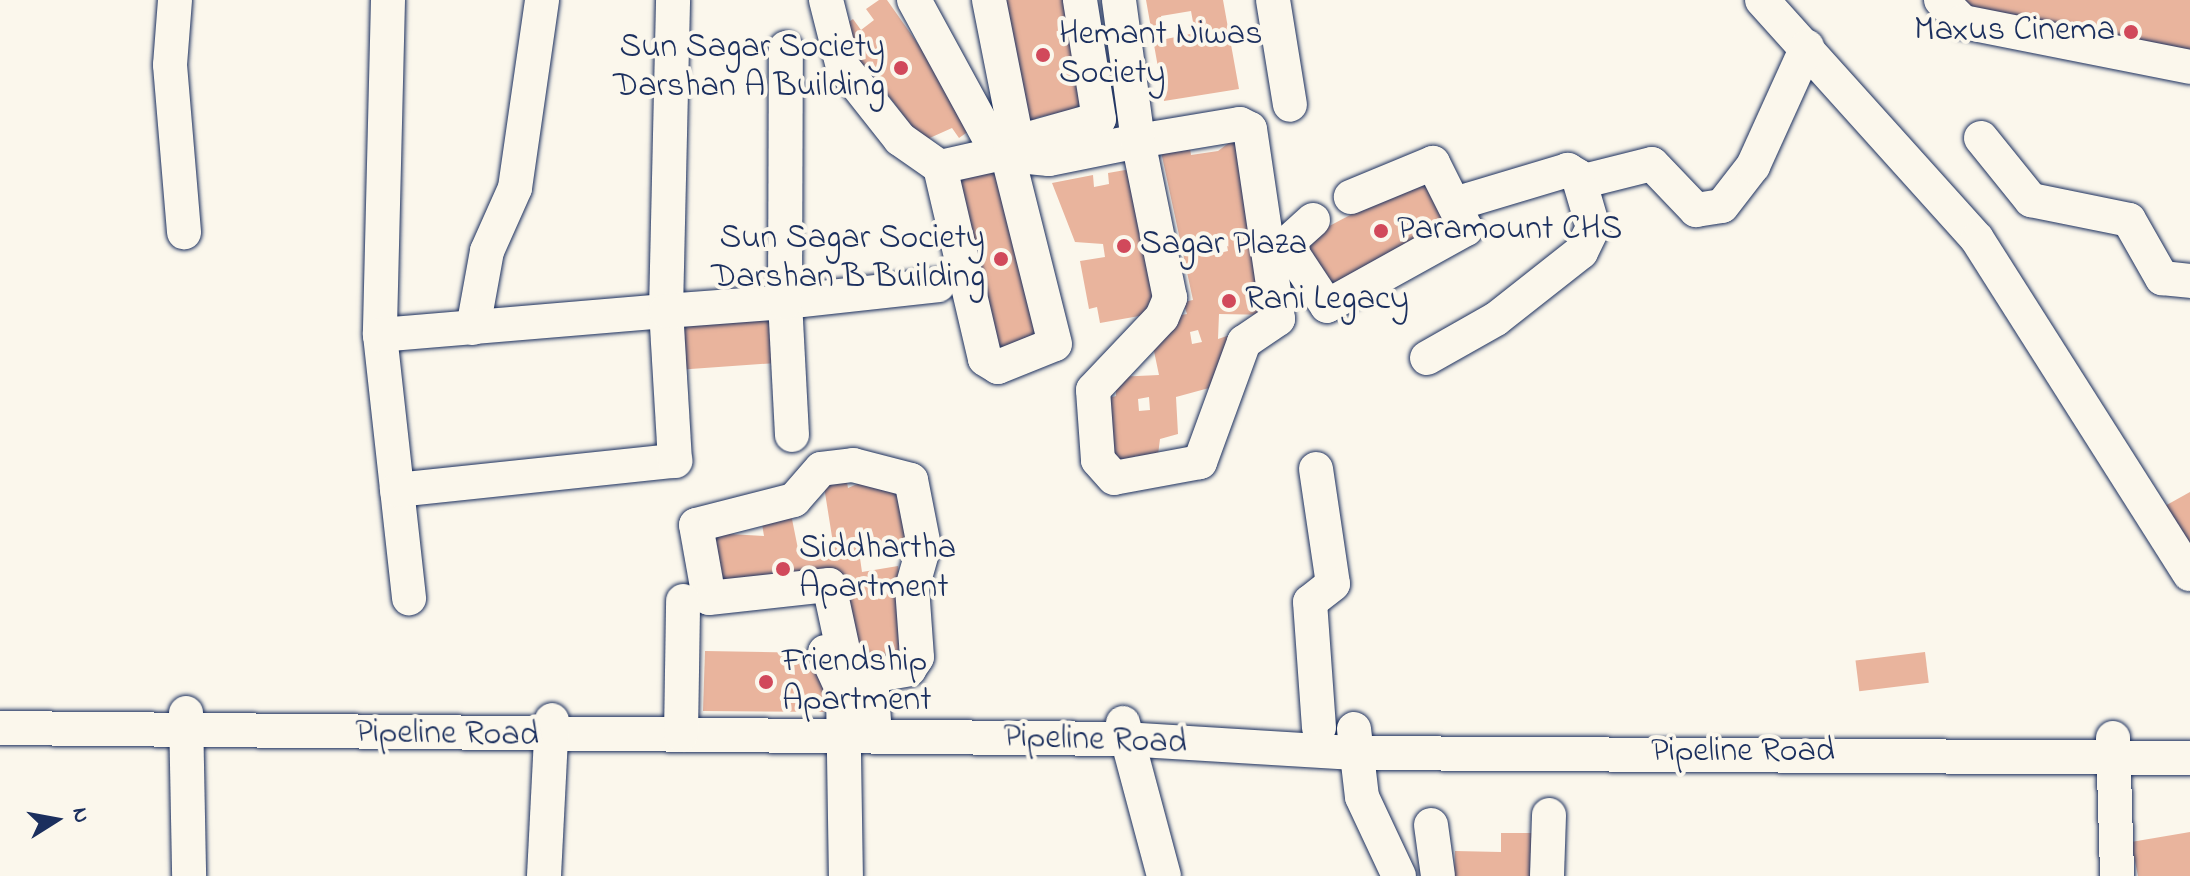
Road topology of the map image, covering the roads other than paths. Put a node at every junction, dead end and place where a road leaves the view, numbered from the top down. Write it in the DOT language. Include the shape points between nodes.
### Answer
graph roads {
  1 [pos="175,0"];
  2 [pos="388,0"];
  3 [pos="542,0"];
  4 [pos="673,0"];
  5 [pos="826,0"];
  6 [pos="914,0"];
  7 [pos="989,0"];
  8 [pos="1080,0"];
  9 [pos="1119,0"];
  10 [pos="1273,0"];
  11 [pos="1762,0"];
  12 [pos="1941,0"];
  13 [pos="1807,47"];
  14 [pos="786,48"];
  15 [pos="2190,67"];
  16 [pos="1290,105"];
  17 [pos="1981,138"];
  18 [pos="1138,141"];
  19 [pos="1062,145"];
  20 [pos="1003,155"];
  21 [pos="940,167"];
  22 [pos="1580,182"];
  23 [pos="1351,197"];
  24 [pos="1458,203"];
  25 [pos="1313,220"];
  26 [pos="184,232"];
  27 [pos="2190,281"];
  28 [pos="938,285"];
  29 [pos="785,302"];
  30 [pos="666,311"];
  31 [pos="473,328"];
  32 [pos="380,335"];
  33 [pos="1427,358"];
  34 [pos="792,435"];
  35 [pos="1316,469"];
  36 [pos="397,490"];
  37 [pos="2190,574"];
  38 [pos="409,598"];
  39 [pos="683,601"];
  40 [pos="825,652"];
  41 [pos="871,676"];
  42 [pos="0,713"];
  43 [pos="186,722"];
  44 [pos="0,728"];
  45 [pos="552,728"];
  46 [pos="681,728"];
  47 [pos="1319,728"];
  48 [pos="859,730"];
  49 [pos="1123,731"];
  50 [pos="2190,739"];
  51 [pos="1354,741"];
  52 [pos="2113,745"];
  53 [pos="2190,758"];
  54 [pos="1549,815"];
  55 [pos="1431,825"];
  56 [pos="189,876"];
  57 [pos="544,876"];
  58 [pos="846,876"];
  59 [pos="1164,876"];
  60 [pos="1399,876"];
  61 [pos="1438,876"];
  62 [pos="1547,876"];
  63 [pos="2117,876"];
  1 -- 26 [label="street" via="170,65"];
  2 -- 32 [label="street"];
  3 -- 31 [label="street" via="515,188 487,251"];
  4 -- 30 [label="street"];
  5 -- 21 [label="street" via="843,67 900,139"];
  6 -- 20 [label="street"];
  7 -- 19 [label="street" via="1013,137"];
  8 -- 19 [label="street" via="1099,119"];
  9 -- 18 [label="street"];
  10 -- 16 [label="street"];
  11 -- 13 [label="street"];
  12 -- 15 [label="street" via="1963,22"];
  13 -- 22 [label="street" via="1753,166 1722,206 1696,210 1652,164"];
  13 -- 37 [label="street" via="1977,239"];
  14 -- 29 [label="street"];
  17 -- 27 [label="street" via="2031,200 2129,220 2162,278"];
  18 -- 18 [label="street" via="1250,129 1279,311 1273,326 1244,342 1200,462 1114,478 1098,460 1093,390 1162,317 1170,298"];
  18 -- 19 [label="street"];
  19 -- 20 [label="street"];
  20 -- 21 [label="street"];
  20 -- 21 [label="street" via="1055,344 998,367 985,359"];
  22 -- 24 [label="street" via="1560,170"];
  22 -- 33 [label="street" via="1593,227 1581,252 1496,319"];
  23 -- 24 [label="street" via="1433,163"];
  24 -- 25 [label="street" via="1466,229 1459,238 1327,306 1286,244"];
  28 -- 29 [label="street"];
  29 -- 30 [label="street"];
  29 -- 34 [label="street"];
  30 -- 31 [label="street"];
  30 -- 36 [label="street" via="675,461"];
  31 -- 32 [label="street"];
  32 -- 36 [label="street"];
  35 -- 47 [label="street" via="1333,584 1310,602"];
  36 -- 38 [label="street"];
  39 -- 46 [label="street"];
  40 -- 48 [label="street"];
  41 -- 41 [label="street" via="845,659 829,585 707,597 696,525 794,500 821,469 853,465 911,480 924,546 912,588 917,657 909,669"];
  41 -- 48 [label="street"];
  42 -- 43 [label="street"];
  42 -- 44 [label="street"];
  43 -- 44 [label="street, Pipeline Road"];
  43 -- 45 [label="street, Pipeline Road"];
  43 -- 56 [label="street"];
  45 -- 46 [label="street, Pipeline Road"];
  45 -- 57 [label="street"];
  46 -- 48 [label="street, Pipeline Road"];
  47 -- 49 [label="street"];
  47 -- 51 [label="street"];
  48 -- 49 [label="street, Pipeline Road"];
  48 -- 58 [label="street"];
  49 -- 51 [label="street, Pipeline Road"];
  49 -- 59 [label="street"];
  50 -- 52 [label="street"];
  51 -- 52 [label="street, Pipeline Road"];
  51 -- 60 [label="street" via="1362,797"];
  52 -- 53 [label="street, Pipeline Road"];
  52 -- 63 [label="street"];
  54 -- 62 [label="street"];
  55 -- 61 [label="street"];
}
